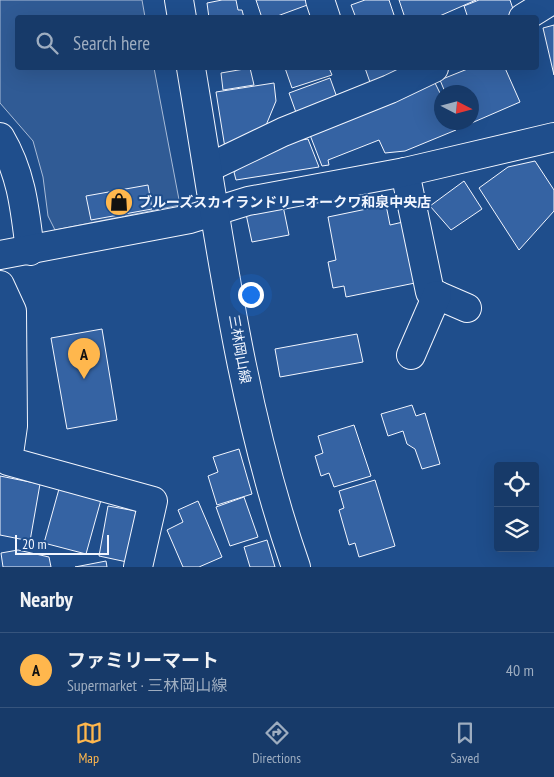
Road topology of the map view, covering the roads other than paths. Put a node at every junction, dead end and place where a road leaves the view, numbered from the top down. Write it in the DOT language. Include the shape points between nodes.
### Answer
graph roads {
  1 [pos="179,0"];
  2 [pos="320,0"];
  3 [pos="552,0"];
  4 [pos="182,15"];
  5 [pos="325,15"];
  6 [pos="528,15"];
  7 [pos="191,70"];
  8 [pos="430,70"];
  9 [pos="0,137"];
  10 [pos="554,137"];
  11 [pos="208,168"];
  12 [pos="405,172"];
  13 [pos="215,210"];
  14 [pos="12,253"];
  15 [pos="0,285"];
  16 [pos="437,295"];
  17 [pos="467,308"];
  18 [pos="410,355"];
  19 [pos="138,567"];
  20 [pos="296,567"];
  1 -- 4 [label="street"];
  2 -- 5 [label="street"];
  3 -- 6 [label="street"];
  7 -- 11 [label="street, 三林岡山線"];
  8 -- 11 [label="street" via="283,132"];
  9 -- 14 [label="street" via="22,188"];
  10 -- 12 [label="street"];
  11 -- 13 [label="street, 三林岡山線"];
  12 -- 13 [label="street"];
  12 -- 16 [label="street" via="430,292"];
  13 -- 14 [label="street" via="190,219"];
  13 -- 20 [label="street, 三林岡山線" via="248,395"];
  14 -- 15 [label="street"];
  15 -- 19 [label="street" via="12,311 13,426 8,462 153,501"];
  16 -- 17 [label="street"];
  16 -- 18 [label="street"];
}
